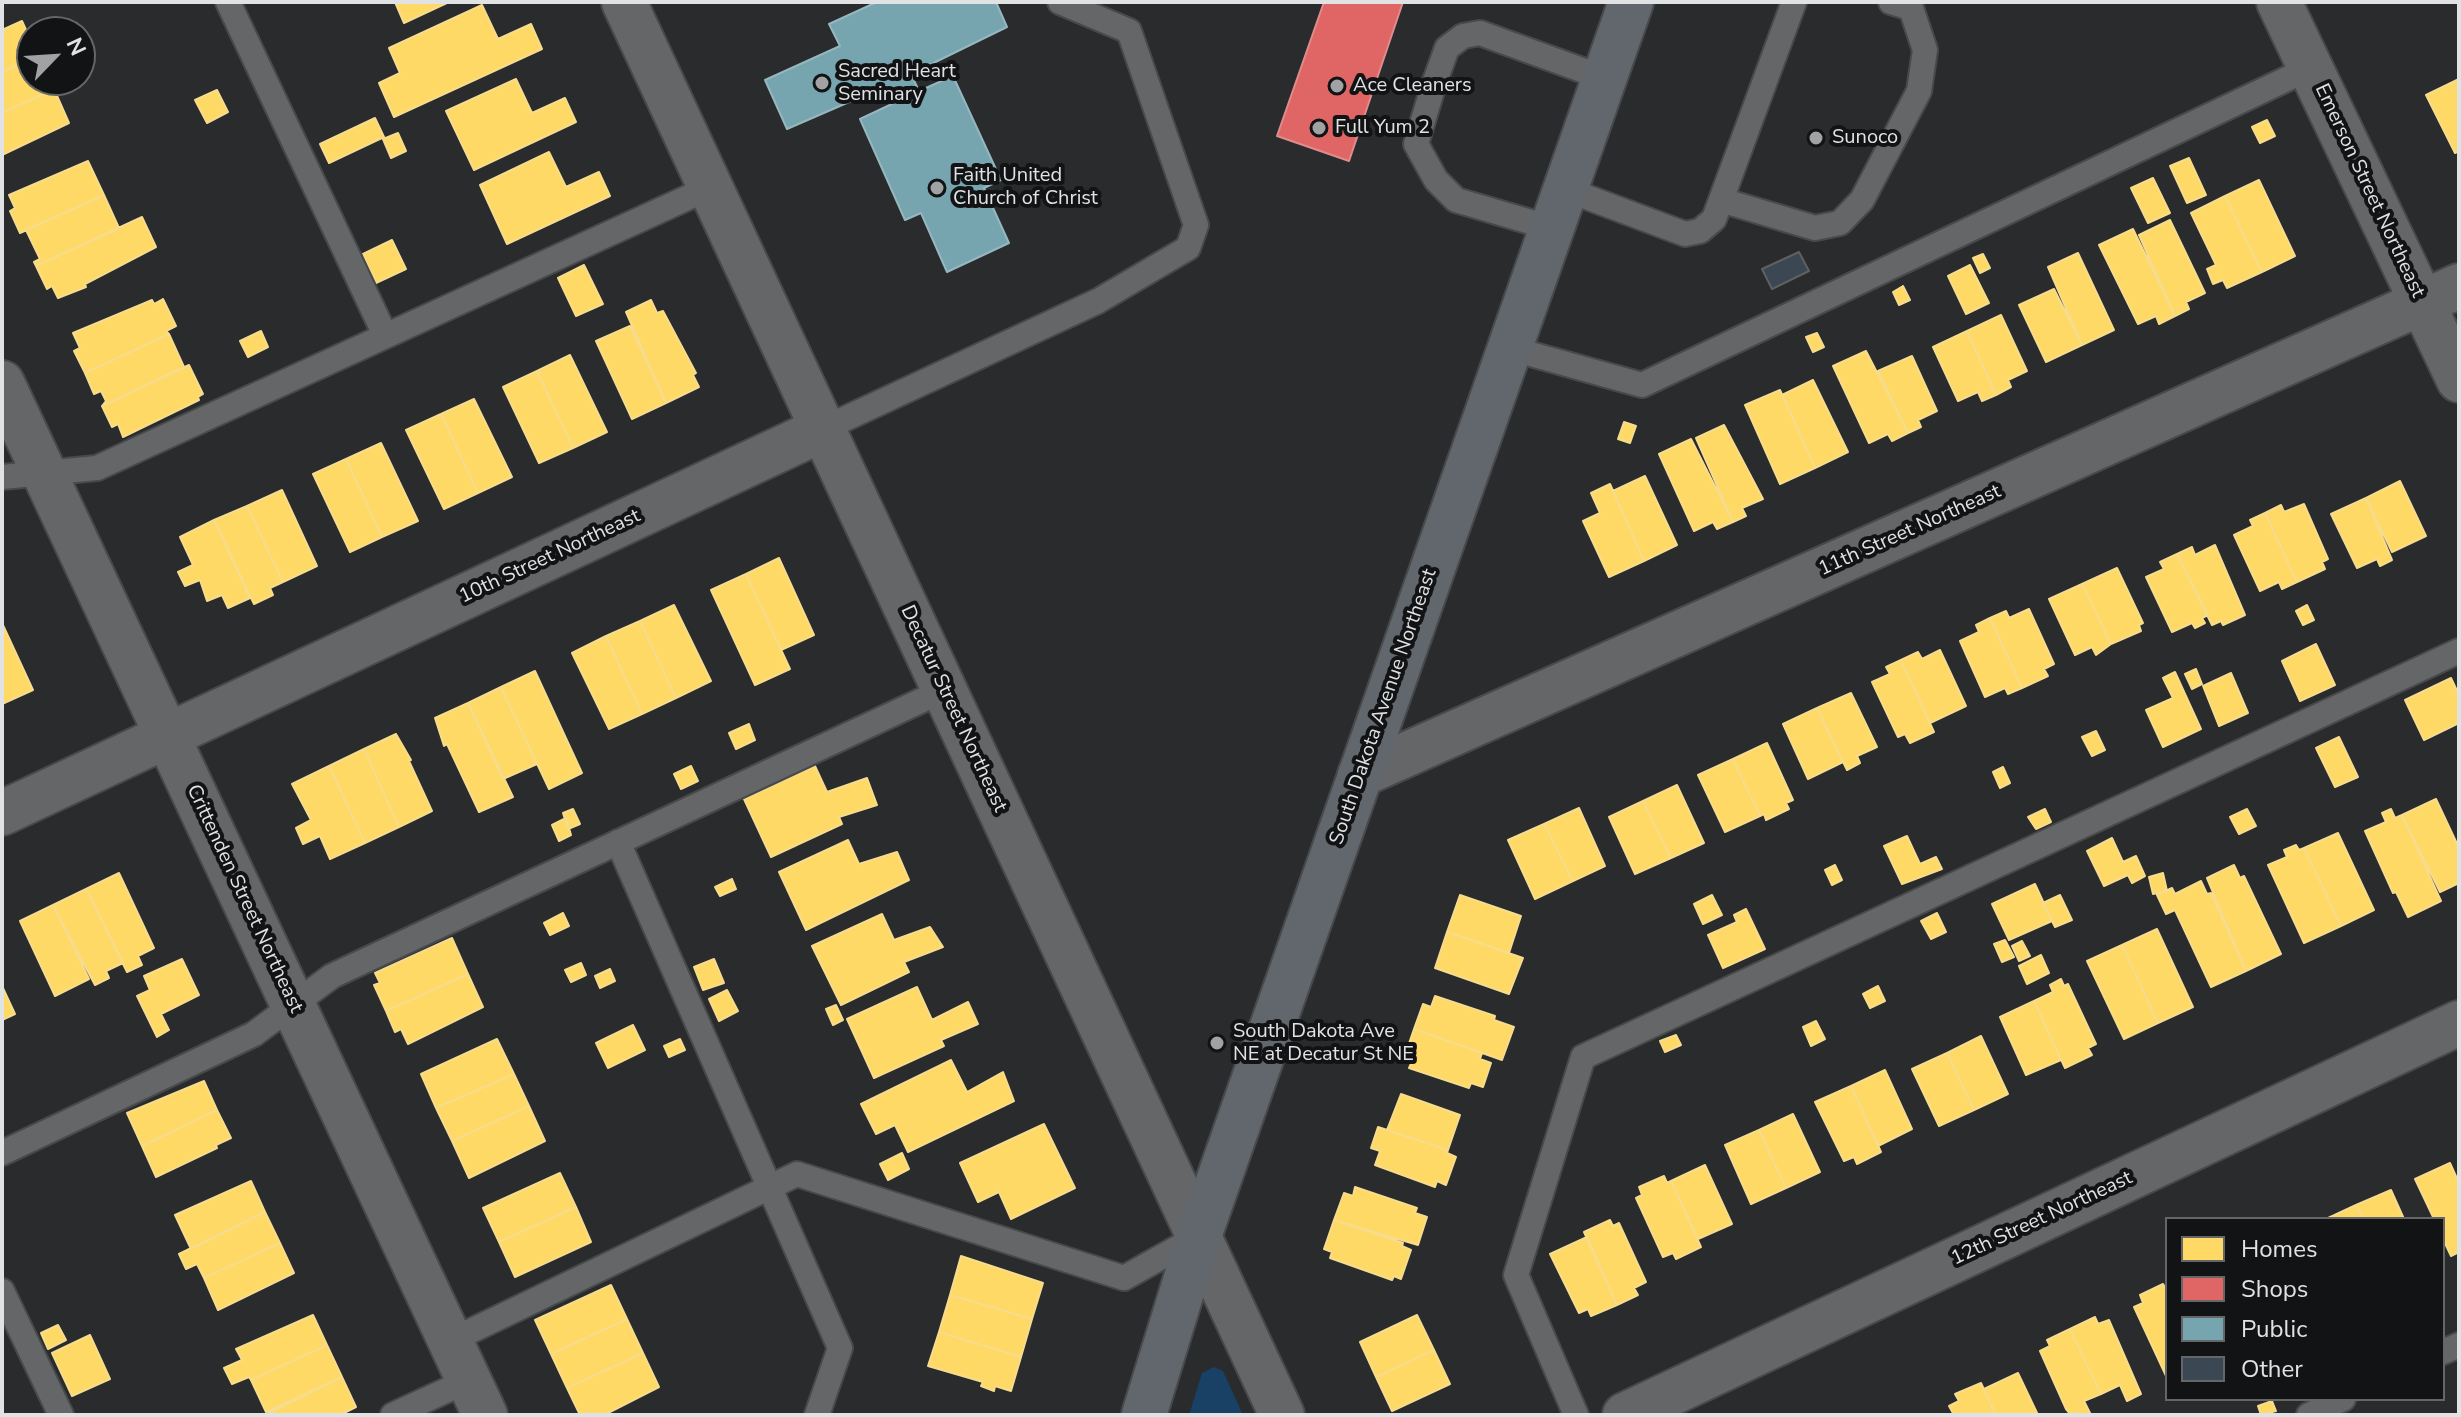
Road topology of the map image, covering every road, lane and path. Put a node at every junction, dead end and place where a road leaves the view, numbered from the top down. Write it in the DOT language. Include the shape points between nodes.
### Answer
graph roads {
  1 [pos="228,2"];
  2 [pos="624,2"];
  3 [pos="1060,2"];
  4 [pos="1631,2"];
  5 [pos="1794,2"];
  6 [pos="1891,2"];
  7 [pos="2279,2"];
  8 [pos="2310,68"];
  9 [pos="1604,78"];
  10 [pos="711,187"];
  11 [pos="1721,200"];
  12 [pos="1558,209"];
  13 [pos="2441,295"];
  14 [pos="385,335"];
  15 [pos="1509,348"];
  16 [pos="2459,380"];
  17 [pos="2,383"];
  18 [pos="823,429"];
  19 [pos="23,474"];
  20 [pos="2459,651"];
  21 [pos="944,690"];
  22 [pos="167,736"];
  23 [pos="1360,775"];
  24 [pos="2,813"];
  25 [pos="618,842"];
  26 [pos="294,1005"];
  27 [pos="2459,1023"];
  28 [pos="2,1153"];
  29 [pos="772,1186"];
  30 [pos="1199,1236"];
  31 [pos="2,1291"];
  32 [pos="450,1341"];
  33 [pos="477,1398"];
  34 [pos="2339,1401"];
  35 [pos="61,1415"];
  36 [pos="393,1415"];
  37 [pos="817,1415"];
  38 [pos="1144,1415"];
  39 [pos="1282,1415"];
  40 [pos="1576,1415"];
  41 [pos="1625,1415"];
  42 [pos="2309,1415"];
  1 -- 14 [label="lane"];
  2 -- 10 [label="street, Decatur Street Northeast"];
  3 -- 18 [label="lane, 10th Street Northeast" via="1129,31 1196,225 1188,248 1098,301"];
  4 -- 9 [label="main road, South Dakota Avenue Northeast"];
  5 -- 11 [label="lane"];
  6 -- 11 [label="lane" via="1911,8 1925,50 1919,91 1862,200 1840,223 1815,228"];
  7 -- 8 [label="street, Emerson Street Northeast"];
  8 -- 13 [label="street, Emerson Street Northeast"];
  8 -- 15 [label="lane" via="1642,385"];
  9 -- 12 [label="main road, South Dakota Avenue Northeast"];
  9 -- 12 [label="lane" via="1480,33 1463,36 1447,48 1434,84 1416,144 1436,180 1456,200"];
  10 -- 14 [label="lane"];
  10 -- 18 [label="street, Decatur Street Northeast"];
  11 -- 12 [label="lane" via="1714,219 1700,231 1685,234"];
  12 -- 15 [label="main road, South Dakota Avenue Northeast"];
  13 -- 16 [label="street, Emerson Street Northeast"];
  13 -- 23 [label="street, 11th Street Northeast"];
  14 -- 19 [label="lane" via="97,468"];
  15 -- 23 [label="main road, South Dakota Avenue Northeast"];
  17 -- 19 [label="street, Crittenden Street Northeast"];
  18 -- 21 [label="street, Decatur Street Northeast"];
  18 -- 22 [label="street, 10th Street Northeast"];
  19 -- 22 [label="street, Crittenden Street Northeast"];
  20 -- 40 [label="lane" via="1583,1057 1516,1275"];
  21 -- 25 [label="lane"];
  21 -- 30 [label="street, Decatur Street Northeast"];
  22 -- 24 [label="street, 10th Street Northeast"];
  22 -- 26 [label="street, Crittenden Street Northeast"];
  23 -- 30 [label="main road, South Dakota Avenue Northeast"];
  25 -- 26 [label="lane" via="332,976"];
  25 -- 29 [label="lane"];
  26 -- 28 [label="lane" via="254,1034"];
  26 -- 32 [label="street, Crittenden Street Northeast"];
  27 -- 41 [label="street, 12th Street Northeast"];
  29 -- 30 [label="lane" via="797,1174 1124,1278"];
  29 -- 32 [label="lane"];
  29 -- 37 [label="lane" via="840,1348"];
  30 -- 38 [label="main road, South Dakota Avenue Northeast"];
  30 -- 39 [label="street, Decatur Street Northeast"];
  31 -- 35 [label="lane"];
  32 -- 33 [label="street, Crittenden Street Northeast"];
  33 -- 36 [label="lane"];
  34 -- 42 [label="lane"];
}
